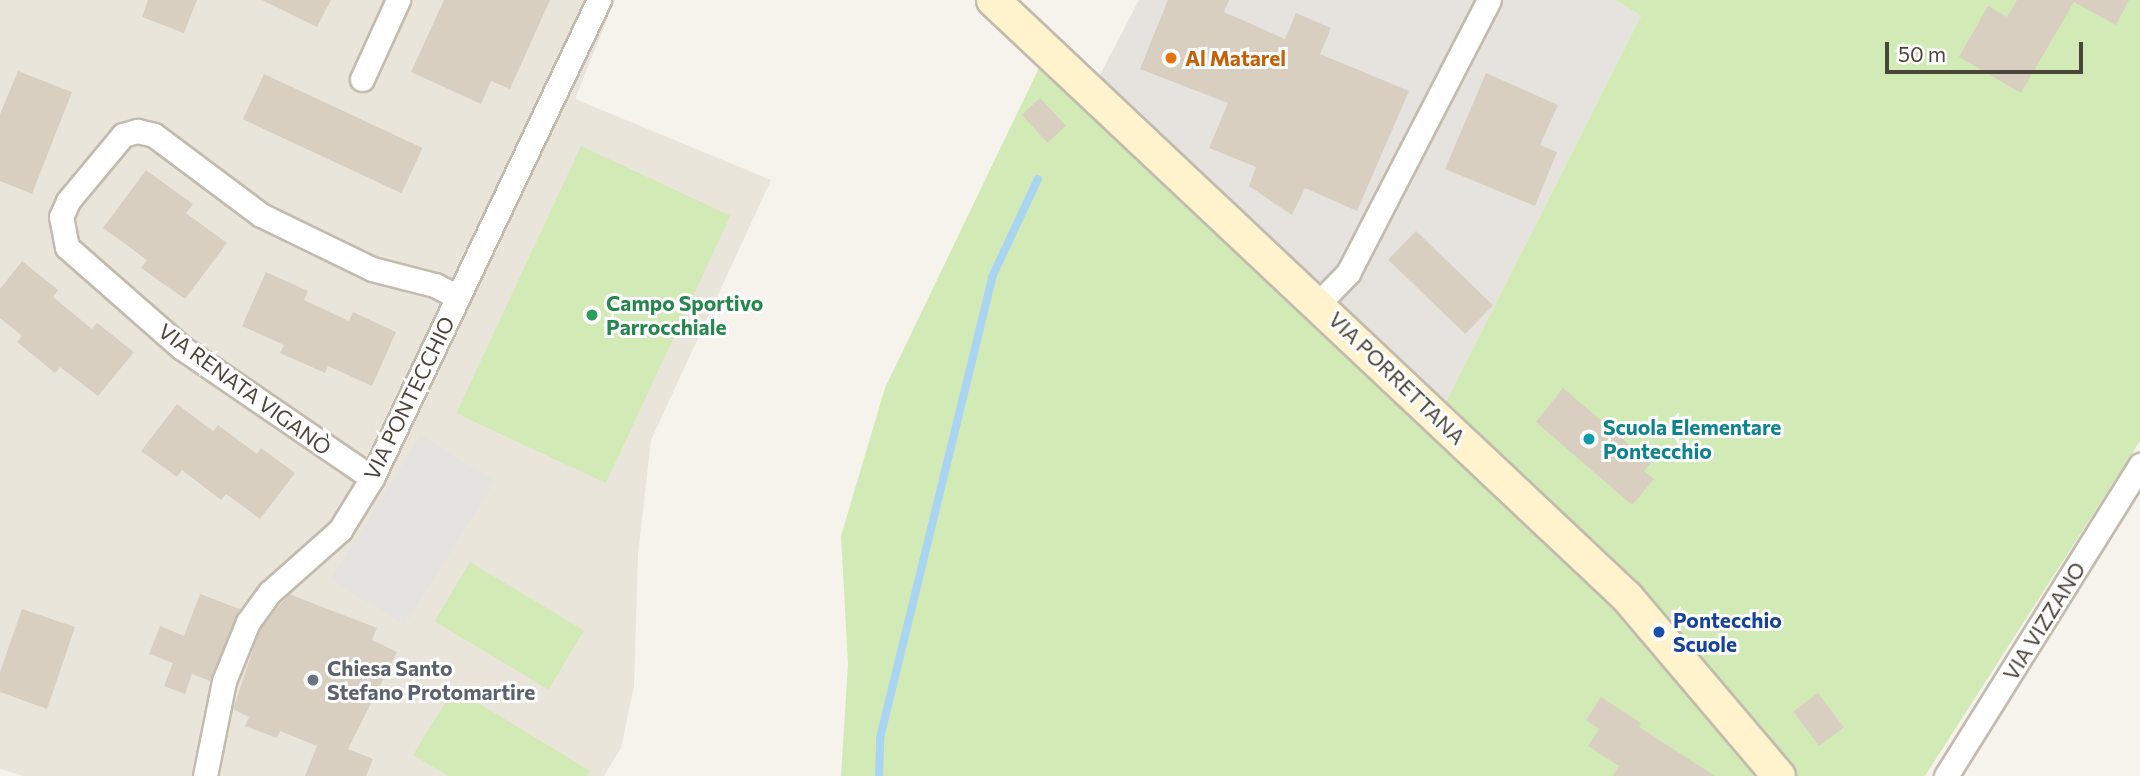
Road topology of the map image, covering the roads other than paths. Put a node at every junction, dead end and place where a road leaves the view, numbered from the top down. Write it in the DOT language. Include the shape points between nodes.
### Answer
graph roads {
  1 [pos="398,0"];
  2 [pos="599,0"];
  3 [pos="993,0"];
  4 [pos="1489,0"];
  5 [pos="362,79"];
  6 [pos="458,297"];
  7 [pos="1319,303"];
  8 [pos="2140,465"];
  9 [pos="372,478"];
  10 [pos="205,776"];
  11 [pos="1779,776"];
  12 [pos="1946,776"];
  1 -- 5 [label="street"];
  2 -- 6 [label="street, VIA PONTECCHIO"];
  3 -- 7 [label="main road, VIA PORRETTANA"];
  4 -- 7 [label="street" via="1348,273"];
  6 -- 9 [label="street, VIA PONTECCHIO"];
  6 -- 9 [label="street, VIA RENATA VIGANÒ" via="435,285 372,269 261,215 154,135 136,131 123,135 68,201 61,217 67,247 182,348"];
  7 -- 11 [label="main road, VIA PORRETTANA" via="1627,597"];
  8 -- 12 [label="street, VIA VIZZANO"];
  9 -- 10 [label="street, VIA PONTECCHIO" via="340,530 271,592 248,622 224,681"];
}
